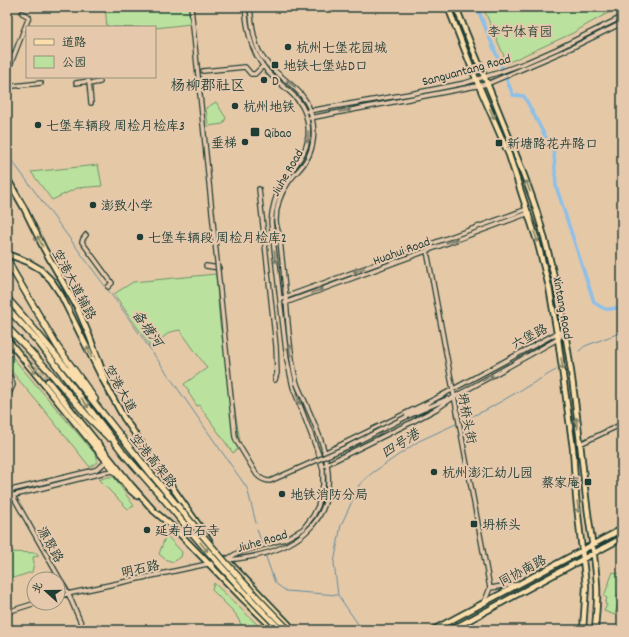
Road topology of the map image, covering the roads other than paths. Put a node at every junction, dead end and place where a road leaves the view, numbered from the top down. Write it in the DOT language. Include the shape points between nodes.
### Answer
graph roads {
  1 [pos="191,7"];
  2 [pos="245,7"];
  3 [pos="250,7"];
  4 [pos="448,7"];
  5 [pos="456,7"];
  6 [pos="22,13"];
  7 [pos="622,17"];
  8 [pos="622,23"];
  9 [pos="263,66"];
  10 [pos="203,71"];
  11 [pos="7,73"];
  12 [pos="484,77"];
  13 [pos="476,79"];
  14 [pos="100,82"];
  15 [pos="41,83"];
  16 [pos="76,83"];
  17 [pos="89,84"];
  18 [pos="487,84"];
  19 [pos="7,85"];
  20 [pos="479,86"];
  21 [pos="91,103"];
  22 [pos="310,110"];
  23 [pos="305,111"];
  24 [pos="312,117"];
  25 [pos="307,118"];
  26 [pos="7,178"];
  27 [pos="259,189"];
  28 [pos="528,211"];
  29 [pos="86,235"];
  30 [pos="427,251"];
  31 [pos="7,256"];
  32 [pos="206,266"];
  33 [pos="218,268"];
  34 [pos="108,287"];
  35 [pos="286,296"];
  36 [pos="7,298"];
  37 [pos="280,298"];
  38 [pos="286,302"];
  39 [pos="280,305"];
  40 [pos="7,308"];
  41 [pos="7,327"];
  42 [pos="565,331"];
  43 [pos="557,333"];
  44 [pos="7,339"];
  45 [pos="558,339"];
  46 [pos="7,374"];
  47 [pos="275,380"];
  48 [pos="48,381"];
  49 [pos="452,389"];
  50 [pos="454,397"];
  51 [pos="7,398"];
  52 [pos="435,399"];
  53 [pos="115,403"];
  54 [pos="406,417"];
  55 [pos="110,424"];
  56 [pos="622,424"];
  57 [pos="580,444"];
  58 [pos="325,452"];
  59 [pos="124,454"];
  60 [pos="319,455"];
  61 [pos="107,461"];
  62 [pos="327,464"];
  63 [pos="322,466"];
  64 [pos="115,471"];
  65 [pos="8,491"];
  66 [pos="12,496"];
  67 [pos="7,497"];
  68 [pos="154,511"];
  69 [pos="622,529"];
  70 [pos="622,538"];
  71 [pos="592,545"];
  72 [pos="582,550"];
  73 [pos="593,553"];
  74 [pos="226,560"];
  75 [pos="583,560"];
  76 [pos="208,564"];
  77 [pos="516,586"];
  78 [pos="490,588"];
  79 [pos="68,593"];
  80 [pos="484,603"];
  81 [pos="26,606"];
  82 [pos="7,612"];
  83 [pos="84,630"];
  84 [pos="275,630"];
  85 [pos="281,630"];
  86 [pos="290,630"];
  87 [pos="294,630"];
  88 [pos="432,630"];
  89 [pos="451,630"];
  90 [pos="583,630"];
  91 [pos="595,630"];
  1 -- 33 [label="street, bridge"];
  2 -- 9 [label="street, Jiuhe Road" via="250,40"];
  22 -- 3 [label="street, Jiuhe Road, one-way" via="300,92 265,61 257,45"];
  4 -- 13 [label="main road, Xintang Road"];
  5 -- 12 [label="main road, Xintang Road"];
  6 -- 11 [label="street" via="29,17"];
  7 -- 12 [label="street, Sanguantang Road" via="557,49"];
  8 -- 18 [label="street, Sanguantang Road"];
  9 -- 10 [label="street" via="255,74 251,74 245,67"];
  9 -- 23 [label="street, Jiuhe Road" via="295,96"];
  12 -- 13 [label="street, Sanguantang Road"];
  12 -- 18 [label="main road, Xintang Road"];
  13 -- 20 [label="main road, Xintang Road"];
  13 -- 22 [label="street, Sanguantang Road" via="408,94"];
  14 -- 17 [label="street"];
  15 -- 19 [label="street"];
  16 -- 17 [label="street" via="89,81"];
  17 -- 21 [label="street"];
  18 -- 20 [label="street, Sanguantang Road"];
  42 -- 18 [label="main road, Xintang Road, one-way" via="546,244 534,205 518,158"];
  24 -- 20 [label="street, Sanguantang Road, one-way"];
  20 -- 28 [label="main road, Xintang Road, one-way" via="509,155"];
  22 -- 23 [label="street, Sanguantang Road"];
  22 -- 24 [label="street, Jiuhe Road"];
  23 -- 25 [label="street, Jiuhe Road"];
  24 -- 25 [label="street, Sanguantang Road"];
  24 -- 35 [label="street, Jiuhe Road" via="313,137 309,154 282,194 277,215"];
  25 -- 37 [label="street, Jiuhe Road, one-way" via="308,139 305,152 281,186 272,213"];
  53 -- 26 [label="main road, 空港大道辅路, one-way" via="77,307"];
  27 -- 47 [label="street" via="276,346"];
  30 -- 28 [label="street, Huahui Road, one-way"];
  28 -- 35 [label="street, Huahui Road, one-way"];
  28 -- 43 [label="main road, Xintang Road, one-way" via="550,287"];
  29 -- 34 [label="street" via="82,242 112,283"];
  38 -- 30 [label="street, Huahui Road, one-way"];
  30 -- 49 [label="street, 坍桥头街"];
  53 -- 31 [label="main road, 空港大道, one-way" via="51,280 28,262"];
  31 -- 55 [label="highway" via="13,271 57,346"];
  32 -- 33 [label="street"];
  33 -- 54 [label="street, bridge" via="235,437 252,469 261,478 266,481 275,480"];
  35 -- 37 [label="street, Huahui Road"];
  35 -- 38 [label="street, Jiuhe Road"];
  36 -- 55 [label="highway, 空港高架路" via="44,339"];
  37 -- 39 [label="street, Jiuhe Road"];
  38 -- 39 [label="street, Huahui Road"];
  58 -- 38 [label="street, Jiuhe Road, one-way" via="296,382"];
  39 -- 60 [label="street, Jiuhe Road, one-way" via="293,387"];
  40 -- 59 [label="highway, 空港高架路, one-way" via="39,342"];
  41 -- 59 [label="highway"];
  42 -- 43 [label="street, 六堡路"];
  42 -- 45 [label="street, 六堡路"];
  57 -- 42 [label="main road, Xintang Road, one-way"];
  43 -- 45 [label="main road, Xintang Road"];
  43 -- 49 [label="street, 六堡路"];
  44 -- 61 [label="main road, one-way"];
  50 -- 45 [label="street, 六堡路, one-way"];
  45 -- 72 [label="main road, Xintang Road, one-way" via="573,449"];
  46 -- 51 [label="street" via="13,382"];
  48 -- 68 [label="main road"];
  49 -- 50 [label="street, 坍桥头街"];
  49 -- 52 [label="street, 六堡路"];
  50 -- 54 [label="street"];
  50 -- 62 [label="street, 六堡路" via="410,423"];
  50 -- 78 [label="street, 坍桥头街"];
  52 -- 54 [label="street"];
  52 -- 58 [label="street, 六堡路"];
  53 -- 74 [label="main road, 空港大道" via="207,537"];
  55 -- 86 [label="highway, 空港高架路, bridge" via="213,549"];
  56 -- 57 [label="street"];
  57 -- 71 [label="main road, Xintang Road"];
  58 -- 60 [label="street, 六堡路"];
  58 -- 62 [label="street, Jiuhe Road"];
  59 -- 85 [label="highway, 空港高架路, one-way, bridge" via="207,552"];
  60 -- 63 [label="street, Jiuhe Road"];
  61 -- 64 [label="main road"];
  61 -- 65 [label="street" via="95,470"];
  62 -- 63 [label="street, 六堡路"];
  62 -- 74 [label="street, Jiuhe Road" via="328,495 317,519 307,532 297,541 283,547 242,559"];
  63 -- 74 [label="street, Jiuhe Road" via="321,498 308,524 285,539 239,552"];
  64 -- 66 [label="street"];
  64 -- 68 [label="main road" via="129,489"];
  65 -- 66 [label="street, 源聚路"];
  66 -- 67 [label="street"];
  66 -- 79 [label="street, 源聚路"];
  68 -- 76 [label="main road"];
  69 -- 71 [label="main road, 同协南路"];
  70 -- 73 [label="main road, 同协南路"];
  71 -- 72 [label="main road, 同协南路"];
  71 -- 73 [label="main road, Xintang Road"];
  72 -- 75 [label="main road, Xintang Road"];
  72 -- 77 [label="main road, 同协南路"];
  73 -- 75 [label="main road, 同协南路"];
  73 -- 91 [label="main road, Xintang Road" via="597,584"];
  74 -- 76 [label="street, 明石路"];
  74 -- 87 [label="main road, 空港大道"];
  75 -- 89 [label="main road, 同协南路"];
  75 -- 90 [label="main road, Xintang Road" via="586,586"];
  76 -- 79 [label="street, 明石路"];
  76 -- 84 [label="main road"];
  77 -- 78 [label="street" via="509,584"];
  77 -- 80 [label="main road, 同协南路"];
  78 -- 80 [label="street"];
  79 -- 83 [label="street, 源聚路"];
  80 -- 88 [label="main road, 同协南路"];
  81 -- 82 [label="street"];
}
